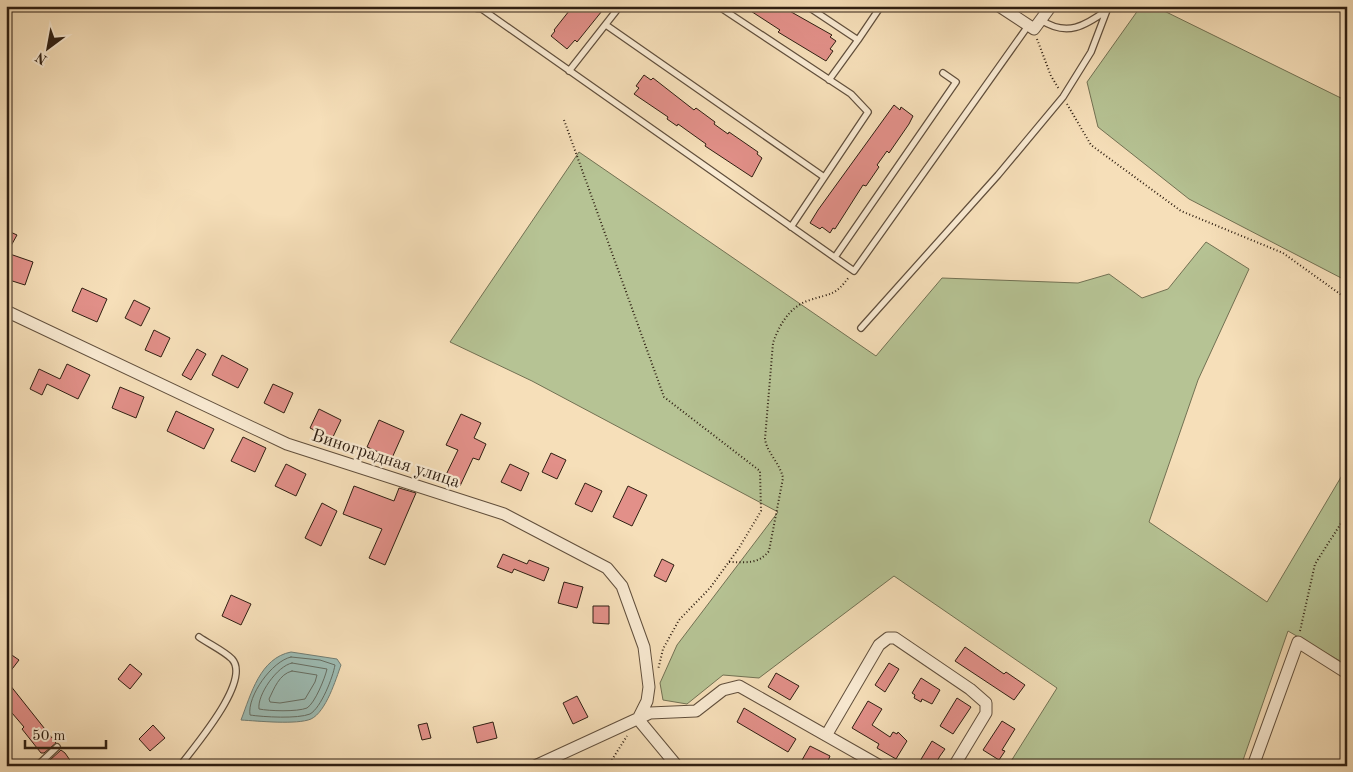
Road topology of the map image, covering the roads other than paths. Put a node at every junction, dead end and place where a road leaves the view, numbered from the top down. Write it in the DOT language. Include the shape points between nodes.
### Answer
graph roads {
  1 [pos="620,6"];
  2 [pos="718,6"];
  3 [pos="807,6"];
  4 [pos="880,6"];
  5 [pos="999,6"];
  6 [pos="1051,6"];
  7 [pos="479,7"];
  8 [pos="1108,8"];
  9 [pos="1041,20"];
  10 [pos="606,25"];
  11 [pos="1031,28"];
  12 [pos="858,40"];
  13 [pos="569,71"];
  14 [pos="943,73"];
  15 [pos="829,80"];
  16 [pos="824,177"];
  17 [pos="791,227"];
  18 [pos="836,257"];
  19 [pos="6,311"];
  20 [pos="861,328"];
  21 [pos="200,638"];
  22 [pos="1347,673"];
  23 [pos="638,719"];
  24 [pos="827,734"];
  25 [pos="57,748"];
  26 [pos="36,766"];
  27 [pos="180,766"];
  28 [pos="536,766"];
  29 [pos="677,766"];
  30 [pos="880,766"];
  31 [pos="954,766"];
  32 [pos="1254,766"];
  1 -- 10 [label="lane"];
  2 -- 15 [label="lane"];
  3 -- 12 [label="lane"];
  4 -- 12 [label="lane"];
  5 -- 11 [label="street"];
  6 -- 9 [label="street"];
  7 -- 13 [label="lane"];
  8 -- 9 [label="lane" via="1088,24 1068,29 1053,28"];
  8 -- 20 [label="lane" via="1091,52 1063,97"];
  9 -- 11 [label="street"];
  10 -- 13 [label="lane"];
  10 -- 16 [label="lane"];
  11 -- 18 [label="lane" via="854,271"];
  12 -- 15 [label="lane"];
  13 -- 17 [label="lane"];
  14 -- 18 [label="lane" via="956,82"];
  15 -- 16 [label="lane" via="851,94 868,112"];
  16 -- 17 [label="lane"];
  17 -- 18 [label="lane"];
  19 -- 23 [label="street, Виноградная улица" via="287,444 504,514 606,568 622,586 644,646 649,687 647,701"];
  21 -- 27 [label="lane" via="232,660 236,671 220,713"];
  22 -- 32 [label="street" via="1298,642"];
  23 -- 24 [label="street" via="650,713 696,711 723,690 739,686"];
  23 -- 28 [label="street"];
  23 -- 29 [label="street"];
  24 -- 30 [label="street"];
  24 -- 31 [label="street" via="879,645 888,638 895,638 986,703 986,713"];
  25 -- 26 [label="lane"];
}
